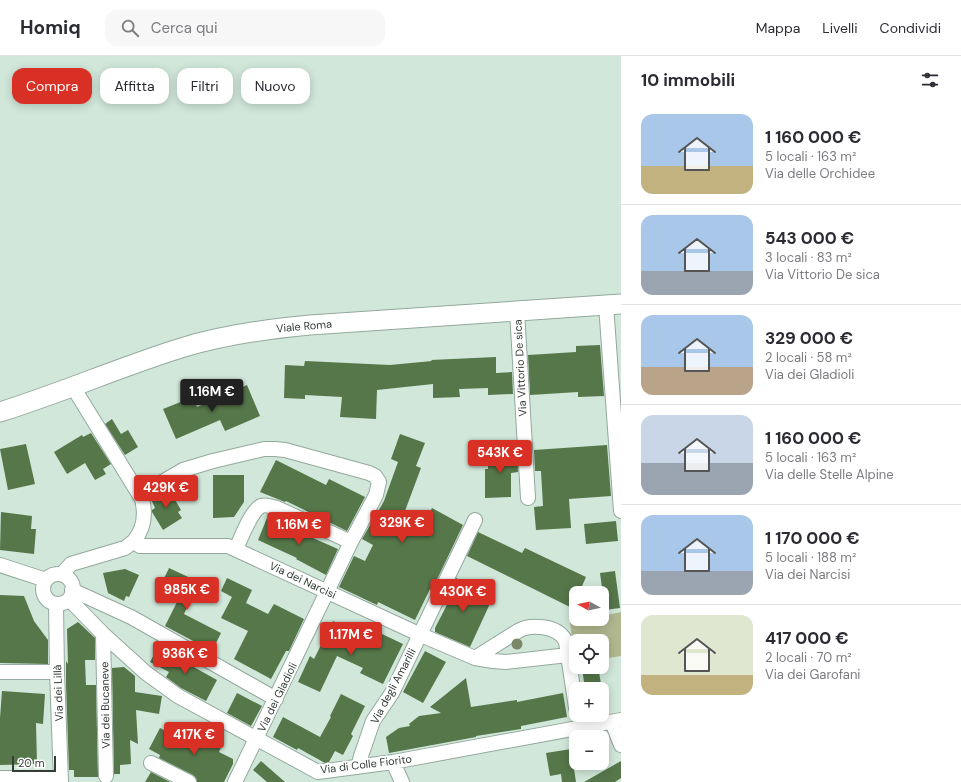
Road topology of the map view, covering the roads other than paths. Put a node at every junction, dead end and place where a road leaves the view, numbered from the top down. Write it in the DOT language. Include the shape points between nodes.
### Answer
graph roads {
  1 [pos="614,304"];
  2 [pos="517,311"];
  3 [pos="73,387"];
  4 [pos="0,412"];
  5 [pos="140,495"];
  6 [pos="528,498"];
  7 [pos="620,511"];
  8 [pos="475,520"];
  9 [pos="134,541"];
  10 [pos="351,542"];
  11 [pos="236,549"];
  12 [pos="0,565"];
  13 [pos="62,574"];
  14 [pos="46,580"];
  15 [pos="328,591"];
  16 [pos="66,597"];
  17 [pos="103,634"];
  18 [pos="421,635"];
  19 [pos="568,655"];
  20 [pos="474,658"];
  21 [pos="0,672"];
  22 [pos="57,672"];
  23 [pos="572,682"];
  24 [pos="276,699"];
  25 [pos="616,721"];
  26 [pos="578,722"];
  27 [pos="256,739"];
  28 [pos="621,745"];
  29 [pos="393,762"];
  30 [pos="151,764"];
  31 [pos="358,767"];
  32 [pos="106,776"];
  33 [pos="315,777"];
  34 [pos="0,778"];
  35 [pos="61,780"];
  36 [pos="189,782"];
  37 [pos="235,782"];
  38 [pos="402,782"];
  1 -- 2 [label="street, Viale Roma"];
  1 -- 7 [label="street"];
  2 -- 3 [label="street, Viale Roma" via="303,326 228,336 180,348"];
  2 -- 6 [label="street, Via Vittorio De sica"];
  3 -- 4 [label="street, Viale Roma"];
  3 -- 5 [label="street"];
  5 -- 9 [label="street" via="144,517 141,532"];
  5 -- 10 [label="street, Via dei Gladioli" via="183,470 213,461 259,450 290,451 375,476 379,482 376,495"];
  8 -- 18 [label="street, Via degli Amarilli"];
  9 -- 11 [label="street, Via dei Narcisi" via="140,546 216,545"];
  9 -- 13 [label="street" via="125,548 72,564"];
  10 -- 11 [label="street" via="265,505 253,514"];
  10 -- 15 [label="street, Via dei Gladioli"];
  11 -- 15 [label="street, Via dei Narcisi"];
  12 -- 14 [label="street"];
  13 -- 14 [label="street" via="53,575"];
  13 -- 16 [label="street" via="70,580"];
  14 -- 16 [label="street" via="43,592 48,600"];
  15 -- 18 [label="street, Via dei Narcisi"];
  15 -- 24 [label="street, Via dei Gladioli"];
  16 -- 17 [label="street, Via di Colle Fiorito"];
  16 -- 22 [label="street, Via dei Lillà"];
  16 -- 24 [label="street" via="131,617"];
  17 -- 27 [label="street, Via di Colle Fiorito" via="146,673 178,696"];
  17 -- 32 [label="street, Via dei Bucaneve"];
  18 -- 20 [label="street, Via dei Narcisi"];
  18 -- 31 [label="street, Via degli Amarilli" via="392,693 374,721"];
  19 -- 20 [label="street, Via dei Narcisi" via="506,662"];
  19 -- 20 [label="street" via="566,642 560,634 534,626 525,627"];
  19 -- 23 [label="street"];
  21 -- 22 [label="street"];
  22 -- 35 [label="street, Via dei Lillà"];
  24 -- 27 [label="street, Via dei Gladioli"];
  25 -- 28 [label="street"];
  26 -- 29 [label="street, Via di Colle Fiorito"];
  27 -- 33 [label="street, Via di Colle Fiorito"];
  27 -- 37 [label="street, Via dei Gladioli"];
  29 -- 31 [label="street, Via di Colle Fiorito"];
  29 -- 38 [label="street"];
  30 -- 36 [label="street"];
  31 -- 33 [label="street, Via di Colle Fiorito"];
  34 -- 35 [label="street"];
}
